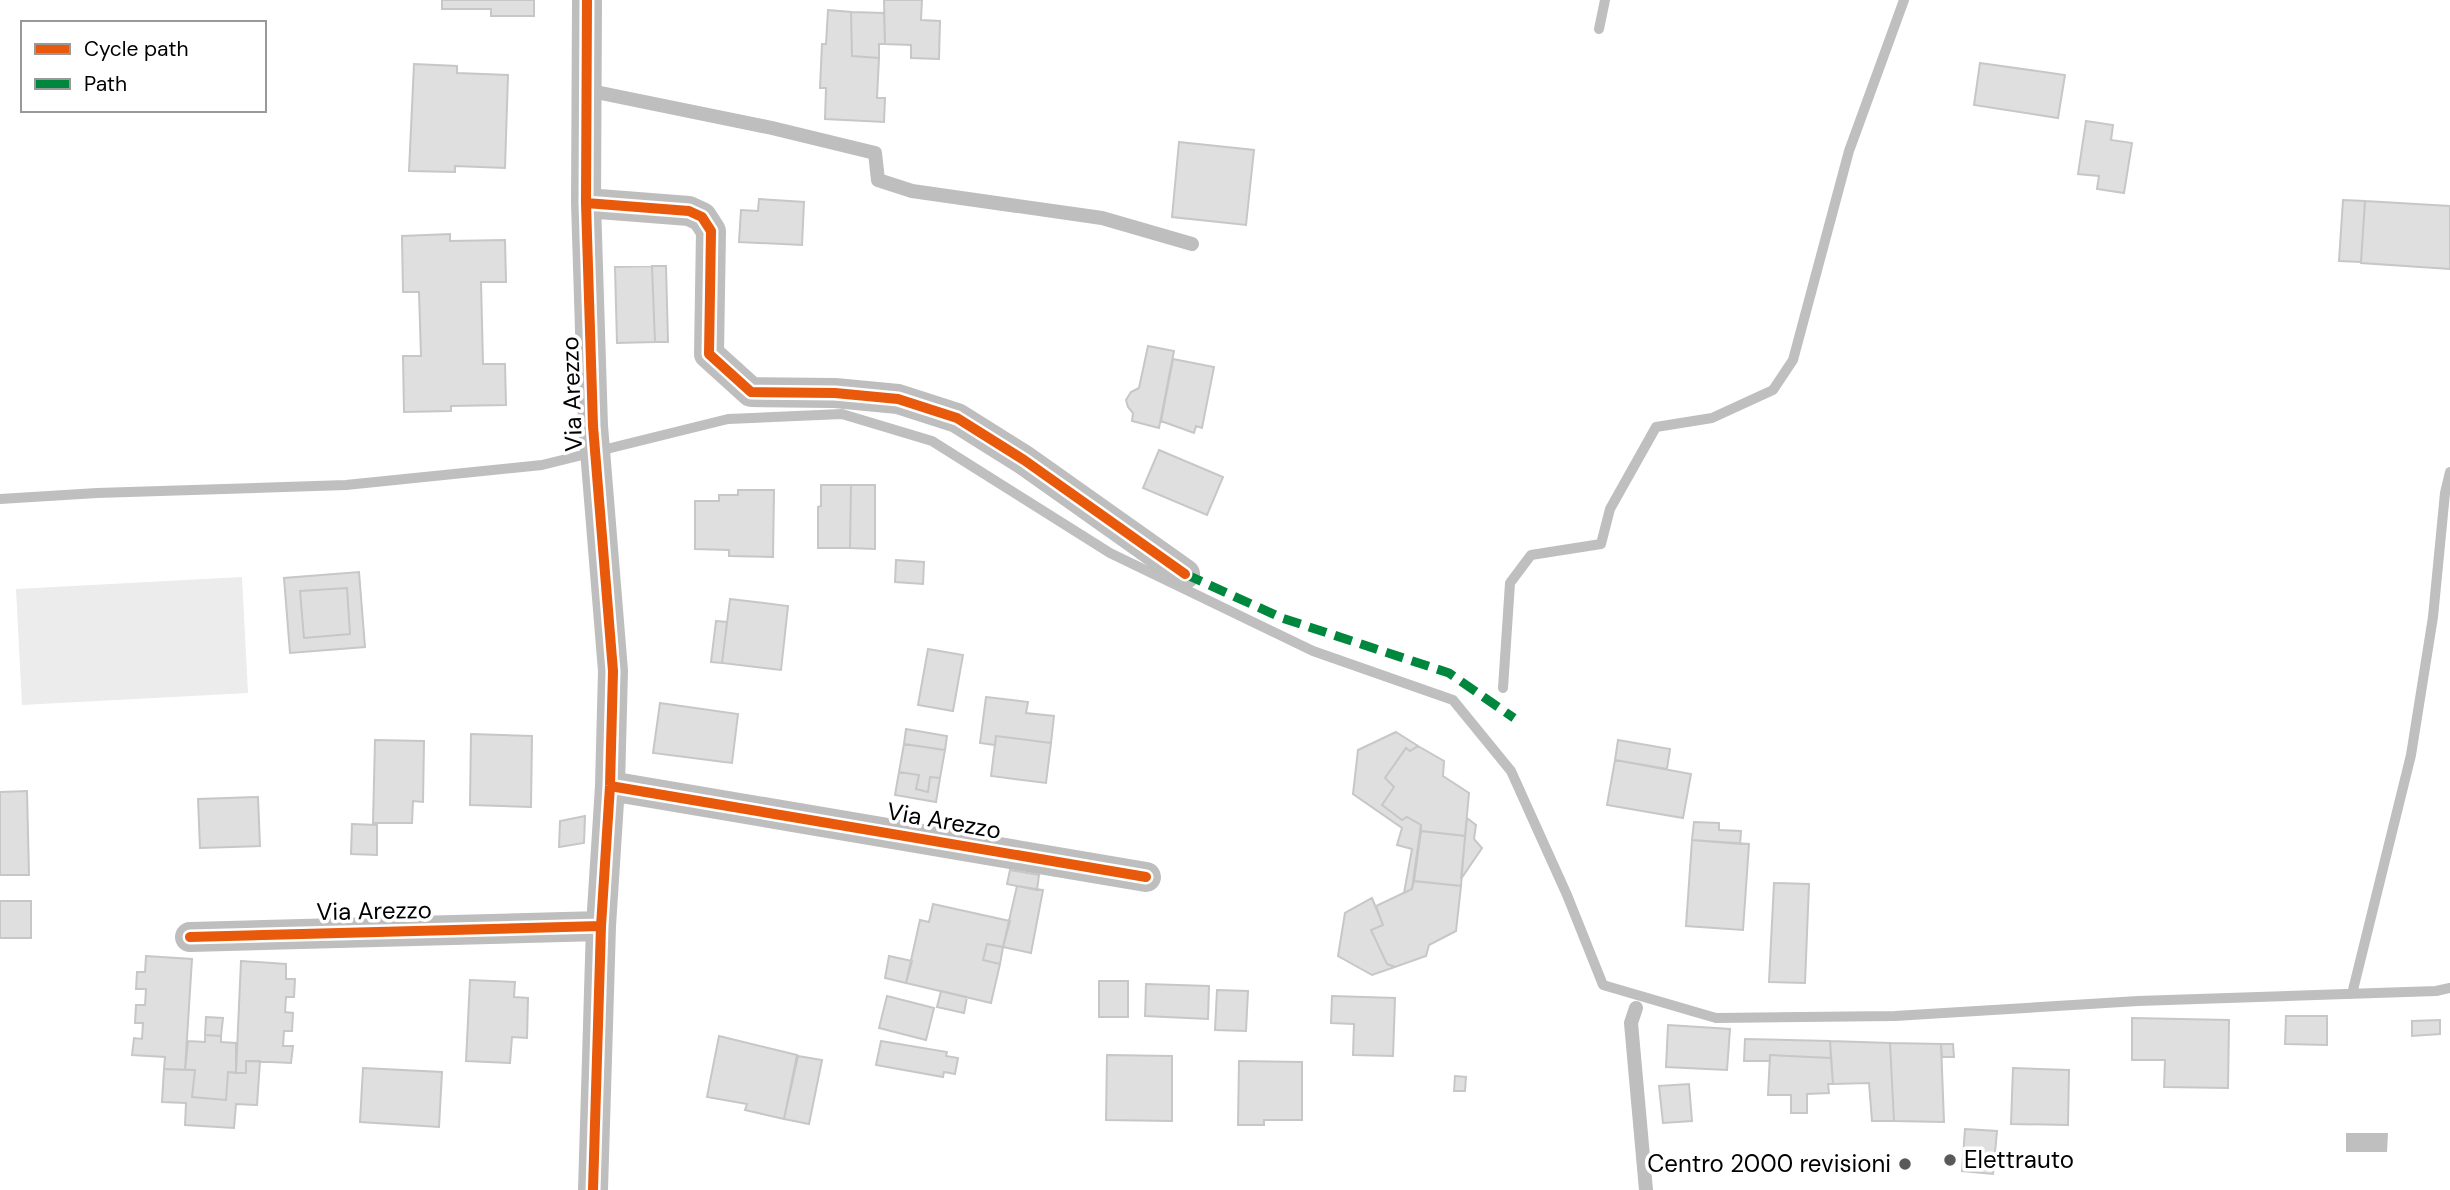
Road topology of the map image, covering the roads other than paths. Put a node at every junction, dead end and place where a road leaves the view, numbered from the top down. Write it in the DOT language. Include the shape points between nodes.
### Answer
graph roads {
  1 [pos="587,0"];
  2 [pos="586,90"];
  3 [pos="586,203"];
  4 [pos="1192,244"];
  5 [pos="1185,574"];
  6 [pos="610,786"];
  7 [pos="1146,877"];
  8 [pos="601,926"];
  9 [pos="190,937"];
  10 [pos="1636,1008"];
  11 [pos="593,1190"];
  12 [pos="1646,1190"];
  1 -- 2 [label="street, Via Arezzo"];
  2 -- 3 [label="street, Via Arezzo"];
  2 -- 4 [label="lane" via="876,153 878,180 912,191 1102,218"];
  3 -- 5 [label="street" via="690,211 702,217 711,231 709,354 751,392 898,399 957,418"];
  3 -- 6 [label="street, Via Arezzo" via="593,426 613,671"];
  6 -- 7 [label="street, Via Arezzo"];
  6 -- 8 [label="street, Via Arezzo"];
  8 -- 9 [label="street, Via Arezzo"];
  8 -- 11 [label="street, Via Arezzo"];
  10 -- 12 [label="lane" via="1631,1023"];
}
